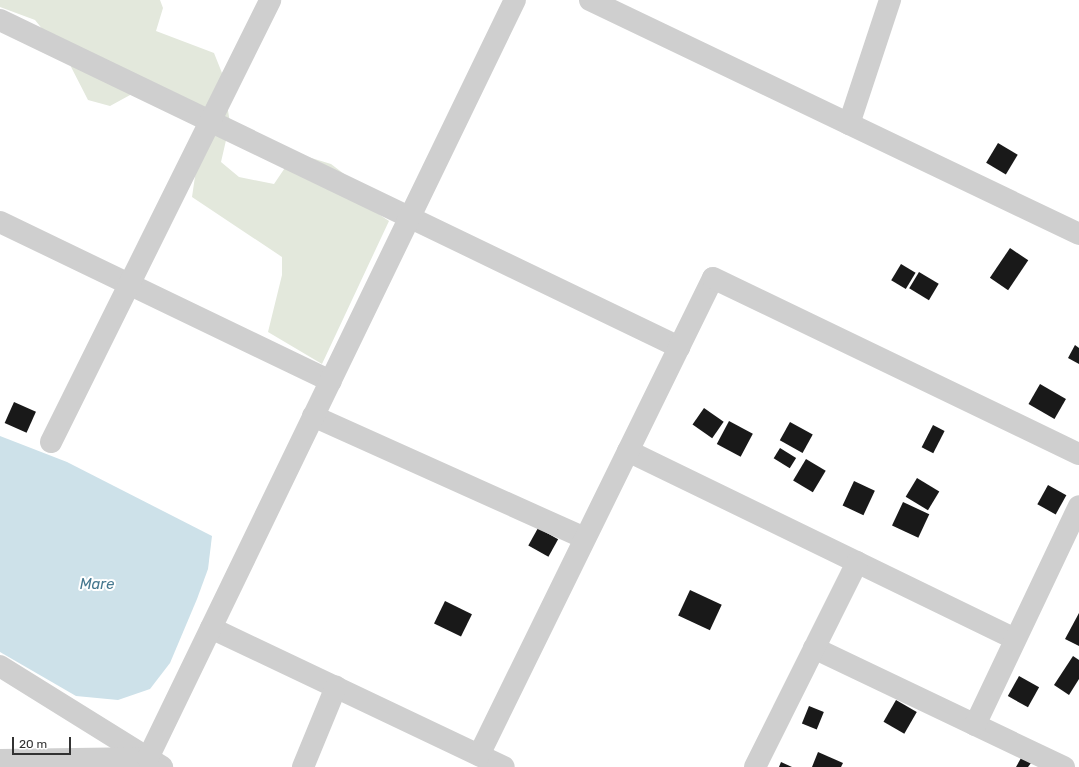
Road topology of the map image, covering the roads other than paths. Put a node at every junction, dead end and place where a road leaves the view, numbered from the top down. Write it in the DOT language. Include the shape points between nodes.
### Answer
graph roads {
  1 [pos="270,0"];
  2 [pos="515,0"];
  3 [pos="590,0"];
  4 [pos="890,0"];
  5 [pos="0,20"];
  6 [pos="210,122"];
  7 [pos="849,124"];
  8 [pos="410,217"];
  9 [pos="0,222"];
  10 [pos="1079,234"];
  11 [pos="130,285"];
  12 [pos="678,346"];
  13 [pos="331,381"];
  14 [pos="314,416"];
  15 [pos="51,442"];
  16 [pos="628,451"];
  17 [pos="1079,454"];
  18 [pos="1079,506"];
  19 [pos="585,538"];
  20 [pos="857,562"];
  21 [pos="211,628"];
  22 [pos="1015,639"];
  23 [pos="814,648"];
  24 [pos="0,666"];
  25 [pos="336,687"];
  26 [pos="975,725"];
  27 [pos="479,755"];
  28 [pos="0,760"];
  29 [pos="155,763"];
  30 [pos="303,767"];
  31 [pos="504,767"];
  32 [pos="755,767"];
  33 [pos="1064,767"];
  1 -- 6 [label="street"];
  2 -- 8 [label="street"];
  3 -- 7 [label="street"];
  4 -- 7 [label="street"];
  5 -- 6 [label="street"];
  6 -- 8 [label="street"];
  6 -- 11 [label="street"];
  7 -- 10 [label="street"];
  8 -- 12 [label="street"];
  8 -- 13 [label="street"];
  9 -- 11 [label="street"];
  11 -- 13 [label="street"];
  11 -- 15 [label="street"];
  12 -- 16 [label="street"];
  12 -- 17 [label="street" via="713,278"];
  13 -- 14 [label="street"];
  14 -- 19 [label="street"];
  14 -- 21 [label="street"];
  16 -- 19 [label="street"];
  16 -- 20 [label="street"];
  18 -- 22 [label="street"];
  19 -- 27 [label="street"];
  20 -- 22 [label="street"];
  20 -- 23 [label="street"];
  21 -- 25 [label="street"];
  21 -- 29 [label="street"];
  22 -- 26 [label="street"];
  23 -- 26 [label="street"];
  23 -- 32 [label="street"];
  24 -- 29 [label="street"];
  25 -- 27 [label="street"];
  25 -- 30 [label="street"];
  26 -- 33 [label="street"];
  27 -- 31 [label="street"];
  28 -- 29 [label="street"];
}
